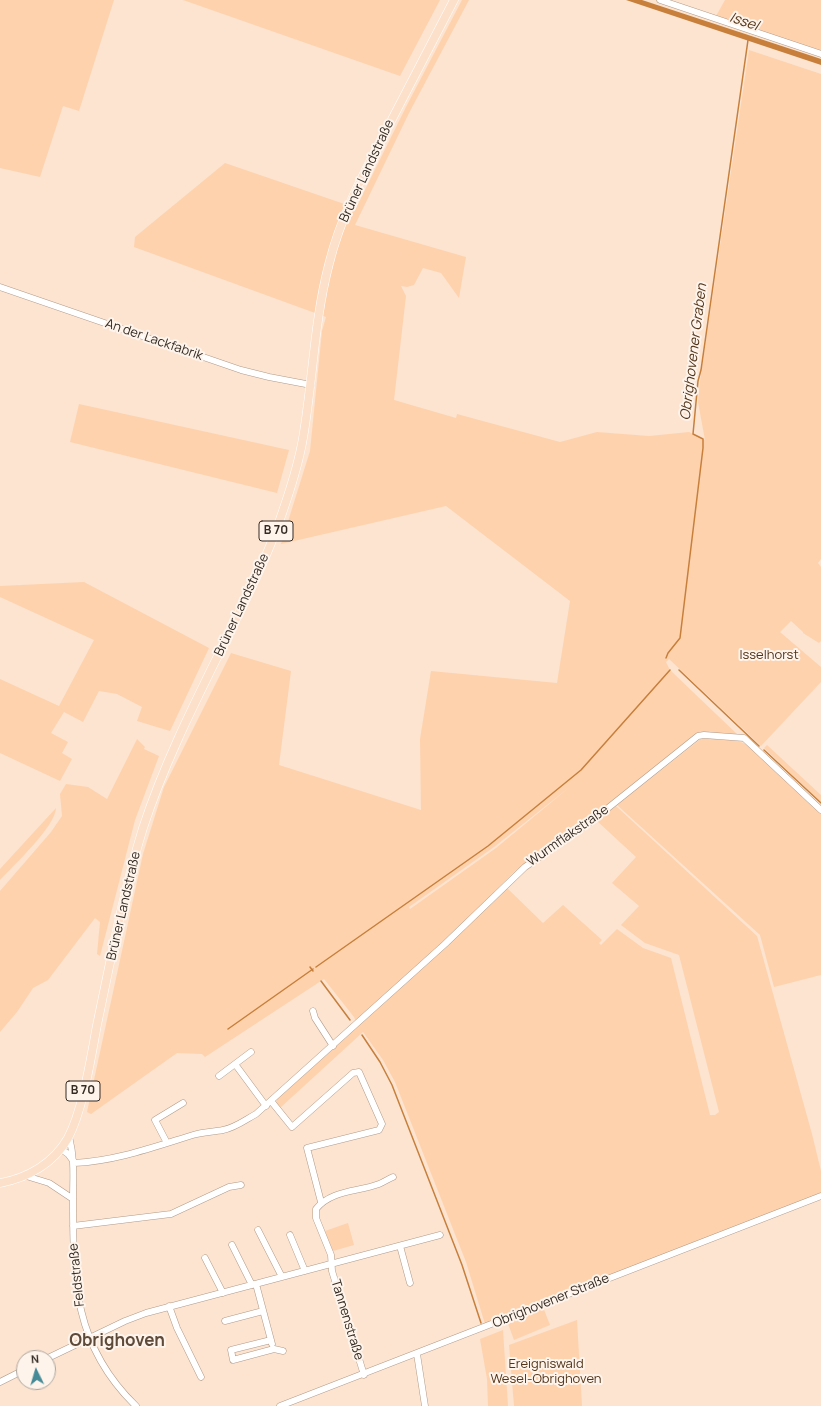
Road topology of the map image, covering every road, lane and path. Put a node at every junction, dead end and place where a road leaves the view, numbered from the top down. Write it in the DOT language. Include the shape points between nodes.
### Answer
graph roads {
  1 [pos="454,0"];
  2 [pos="660,0"];
  3 [pos="821,54"];
  4 [pos="0,287"];
  5 [pos="311,385"];
  6 [pos="821,810"];
  7 [pos="313,1011"];
  8 [pos="333,1046"];
  9 [pos="251,1052"];
  10 [pos="235,1064"];
  11 [pos="219,1076"];
  12 [pos="271,1101"];
  13 [pos="183,1103"];
  14 [pos="266,1106"];
  15 [pos="69,1136"];
  16 [pos="167,1143"];
  17 [pos="61,1149"];
  18 [pos="74,1163"];
  19 [pos="26,1176"];
  20 [pos="393,1177"];
  21 [pos="0,1183"];
  22 [pos="241,1185"];
  23 [pos="821,1196"];
  24 [pos="73,1199"];
  25 [pos="321,1202"];
  26 [pos="73,1226"];
  27 [pos="258,1230"];
  28 [pos="290,1235"];
  29 [pos="440,1236"];
  30 [pos="232,1245"];
  31 [pos="400,1246"];
  32 [pos="205,1258"];
  33 [pos="331,1264"];
  34 [pos="305,1271"];
  35 [pos="282,1277"];
  36 [pos="410,1283"];
  37 [pos="254,1284"];
  38 [pos="223,1293"];
  39 [pos="169,1306"];
  40 [pos="263,1311"];
  41 [pos="225,1321"];
  42 [pos="89,1338"];
  43 [pos="271,1340"];
  44 [pos="274,1349"];
  45 [pos="283,1351"];
  46 [pos="56,1354"];
  47 [pos="417,1354"];
  48 [pos="16,1374"];
  49 [pos="364,1375"];
  50 [pos="201,1377"];
  51 [pos="0,1382"];
  52 [pos="294,1403"];
  53 [pos="136,1406"];
  54 [pos="280,1406"];
  55 [pos="425,1406"];
  1 -- 5 [label="main road, Brüner Landstraße / B 70" via="345,214 323,289"];
  2 -- 3 [label="street"];
  4 -- 5 [label="street, An der Lackfabrik" via="241,370"];
  5 -- 15 [label="main road, Brüner Landstraße / B 70" via="298,462 277,528 255,580 169,758 144,827 122,904 90,1061"];
  6 -- 8 [label="street, Wurmflakstraße" via="744,738 704,734 698,736 593,820 525,867"];
  7 -- 8 [label="street"];
  8 -- 12 [label="street, Wurmflakstraße"];
  9 -- 10 [label="street"];
  10 -- 11 [label="street"];
  10 -- 14 [label="street"];
  12 -- 14 [label="street, Wurmflakstraße"];
  12 -- 25 [label="street" via="292,1127 353,1073 359,1072 382,1124 379,1130 306,1148"];
  13 -- 16 [label="street" via="155,1120"];
  14 -- 16 [label="street, Wurmflakstraße" via="232,1128"];
  15 -- 17 [label="main road, Brüner Landstraße / B 70"];
  15 -- 18 [label="street, Feldstraße"];
  16 -- 18 [label="street, Wurmflakstraße" via="133,1154"];
  17 -- 18 [label="street"];
  17 -- 19 [label="main road, Brüner Landstraße / B 70" via="43,1167"];
  18 -- 24 [label="street, Feldstraße"];
  19 -- 21 [label="main road, Brüner Landstraße / B 70"];
  19 -- 24 [label="street" via="49,1183"];
  20 -- 25 [label="street" via="380,1184 339,1194"];
  22 -- 26 [label="street" via="229,1187 171,1214"];
  23 -- 47 [label="street, Obrighovener Straße"];
  24 -- 26 [label="street, Feldstraße"];
  25 -- 33 [label="street, Tannenstraße" via="316,1209 316,1218 331,1255"];
  26 -- 42 [label="street, Feldstraße" via="78,1298"];
  27 -- 35 [label="street"];
  28 -- 34 [label="street"];
  29 -- 31 [label="street, Tannenstraße"];
  30 -- 37 [label="street"];
  31 -- 33 [label="street, Tannenstraße"];
  31 -- 36 [label="street"];
  32 -- 38 [label="street"];
  33 -- 34 [label="street, Tannenstraße"];
  33 -- 49 [label="street, Tannenstraße"];
  34 -- 35 [label="street, Tannenstraße"];
  35 -- 37 [label="street, Tannenstraße"];
  37 -- 38 [label="street, Tannenstraße"];
  37 -- 40 [label="street"];
  38 -- 39 [label="street, Tannenstraße"];
  39 -- 42 [label="street, Tannenstraße" via="128,1320"];
  39 -- 50 [label="street"];
  40 -- 41 [label="street"];
  40 -- 43 [label="street"];
  42 -- 46 [label="street, Tannenstraße"];
  42 -- 53 [label="street, Feldstraße" via="110,1375"];
  43 -- 44 [label="street"];
  43 -- 44 [label="street" via="230,1350 233,1360"];
  44 -- 45 [label="street"];
  47 -- 49 [label="street, Obrighovener Straße"];
  47 -- 55 [label="street"];
  48 -- 51 [label="street"];
  49 -- 52 [label="street, Obrighovener Straße"];
  52 -- 54 [label="street, Obrighovener Straße"];
}
